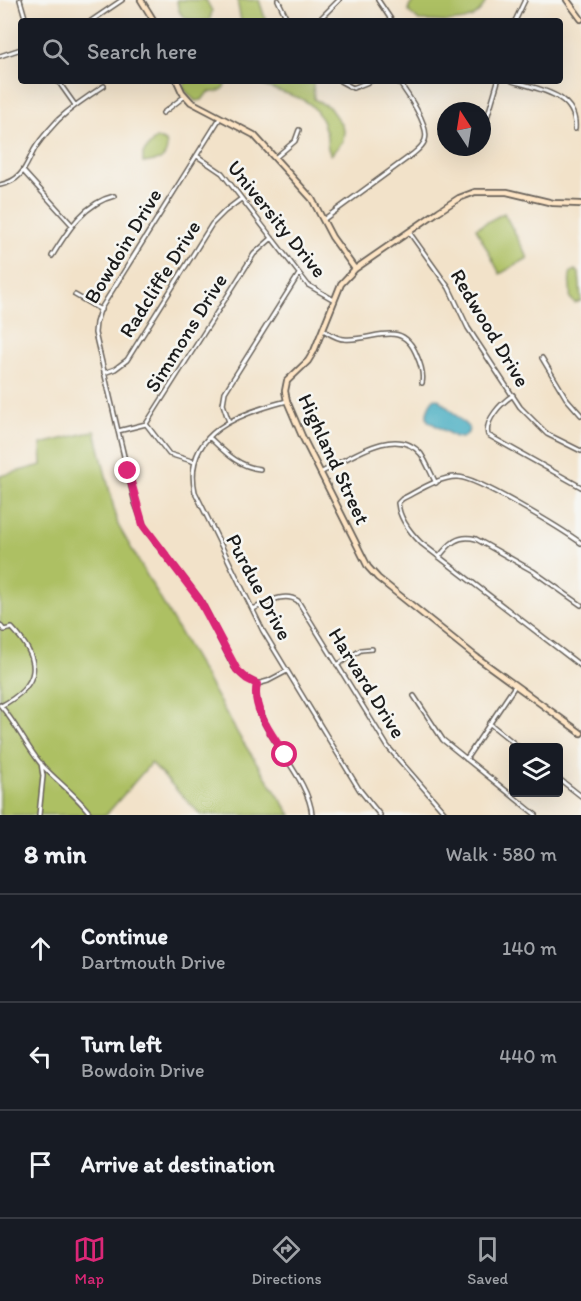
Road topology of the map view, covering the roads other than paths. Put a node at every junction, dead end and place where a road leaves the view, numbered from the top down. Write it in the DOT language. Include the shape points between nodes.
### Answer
graph roads {
  1 [pos="20,0"];
  2 [pos="122,0"];
  3 [pos="141,0"];
  4 [pos="278,0"];
  5 [pos="339,0"];
  6 [pos="378,0"];
  7 [pos="525,0"];
  8 [pos="567,0"];
  9 [pos="25,18"];
  10 [pos="96,18"];
  11 [pos="152,18"];
  12 [pos="287,18"];
  13 [pos="321,18"];
  14 [pos="390,18"];
  15 [pos="516,18"];
  16 [pos="581,19"];
  17 [pos="18,50"];
  18 [pos="0,56"];
  19 [pos="60,84"];
  20 [pos="179,84"];
  21 [pos="346,84"];
  22 [pos="363,84"];
  23 [pos="400,84"];
  24 [pos="497,84"];
  25 [pos="521,84"];
  26 [pos="104,86"];
  27 [pos="185,96"];
  28 [pos="75,105"];
  29 [pos="491,105"];
  30 [pos="163,113"];
  31 [pos="220,118"];
  32 [pos="575,129"];
  33 [pos="299,130"];
  34 [pos="196,156"];
  35 [pos="273,159"];
  36 [pos="24,172"];
  37 [pos="0,185"];
  38 [pos="114,196"];
  39 [pos="241,199"];
  40 [pos="581,204"];
  41 [pos="323,220"];
  42 [pos="72,225"];
  43 [pos="410,232"];
  44 [pos="272,238"];
  45 [pos="52,256"];
  46 [pos="355,269"];
  47 [pos="298,274"];
  48 [pos="75,295"];
  49 [pos="334,300"];
  50 [pos="101,310"];
  51 [pos="323,330"];
  52 [pos="542,358"];
  53 [pos="104,373"];
  54 [pos="422,383"];
  55 [pos="513,395"];
  56 [pos="287,401"];
  57 [pos="581,414"];
  58 [pos="229,422"];
  59 [pos="146,424"];
  60 [pos="118,431"];
  61 [pos="209,437"];
  62 [pos="581,451"];
  63 [pos="195,462"];
  64 [pos="260,469"];
  65 [pos="320,473"];
  66 [pos="436,483"];
  67 [pos="581,488"];
  68 [pos="581,543"];
  69 [pos="439,557"];
  70 [pos="581,605"];
  71 [pos="253,610"];
  72 [pos="0,625"];
  73 [pos="372,649"];
  74 [pos="338,665"];
  75 [pos="581,666"];
  76 [pos="287,670"];
  77 [pos="257,684"];
  78 [pos="516,686"];
  79 [pos="414,696"];
  80 [pos="1,706"];
  81 [pos="489,723"];
  82 [pos="581,733"];
  83 [pos="515,743"];
  84 [pos="466,759"];
  85 [pos="41,763"];
  86 [pos="49,773"];
  87 [pos="43,776"];
  88 [pos="563,782"];
  89 [pos="581,796"];
  90 [pos="39,815"];
  91 [pos="91,815"];
  92 [pos="312,815"];
  93 [pos="380,815"];
  94 [pos="447,815"];
  95 [pos="536,815"];
  1 -- 9 [label="street"];
  2 -- 10 [label="street"];
  3 -- 11 [label="street"];
  4 -- 12 [label="street"];
  5 -- 13 [label="street"];
  6 -- 14 [label="street"];
  7 -- 15 [label="street"];
  8 -- 16 [label="street"];
  17 -- 18 [label="street"];
  19 -- 28 [label="street"];
  20 -- 27 [label="street"];
  21 -- 22 [label="street" via="353,88"];
  23 -- 41 [label="street" via="425,128 423,144"];
  24 -- 29 [label="street"];
  25 -- 32 [label="street" via="562,98 572,110"];
  26 -- 28 [label="street"];
  27 -- 30 [label="street"];
  27 -- 31 [label="street"];
  28 -- 36 [label="street" via="35,148"];
  31 -- 34 [label="street, Bowdoin Drive"];
  31 -- 35 [label="street" via="254,135"];
  33 -- 35 [label="street" via="295,141"];
  34 -- 39 [label="street, University Drive" via="220,171"];
  34 -- 50 [label="street, Bowdoin Drive"];
  35 -- 41 [label="street" via="312,199"];
  36 -- 37 [label="street"];
  36 -- 42 [label="street"];
  38 -- 42 [label="street" via="102,199"];
  39 -- 44 [label="street, University Drive"];
  39 -- 53 [label="street, Radcliffe Drive" via="212,224 126,362"];
  40 -- 43 [label="street, Highland Street" via="475,192"];
  41 -- 46 [label="street"];
  42 -- 45 [label="street"];
  43 -- 46 [label="street, Highland Street"];
  43 -- 55 [label="street, Redwood Drive" via="445,281 468,328"];
  44 -- 47 [label="street, University Drive"];
  44 -- 59 [label="street, Simmons Drive" via="245,266"];
  46 -- 49 [label="street, Highland Street" via="343,280"];
  47 -- 49 [label="street, University Drive" via="310,287"];
  47 -- 58 [label="street" via="225,393 223,404"];
  48 -- 50 [label="street"];
  49 -- 51 [label="street, Highland Street"];
  50 -- 53 [label="street, Bowdoin Drive" via="95,330"];
  51 -- 54 [label="street" via="344,339 390,333 403,337 417,355"];
  51 -- 56 [label="street, Highland Street" via="309,360 287,381"];
  52 -- 57 [label="street" via="562,393"];
  53 -- 60 [label="street, Bowdoin Drive"];
  55 -- 62 [label="street, Redwood Drive" via="540,429"];
  55 -- 67 [label="street" via="489,423 487,433 491,439"];
  56 -- 58 [label="street, Purdue Drive"];
  56 -- 65 [label="street, Highland Street"];
  58 -- 61 [label="street, Purdue Drive"];
  59 -- 60 [label="street, Simmons Drive"];
  59 -- 63 [label="street" via="170,454"];
  60 -- 77 [label="street, Bowdoin Drive" via="143,525 199,599 237,670"];
  61 -- 63 [label="street, Purdue Drive"];
  61 -- 64 [label="street" via="236,460"];
  63 -- 71 [label="street, Purdue Drive" via="196,496"];
  65 -- 66 [label="street" via="377,445 397,441 421,454"];
  65 -- 78 [label="street, Highland Street" via="374,575"];
  66 -- 68 [label="street" via="454,477 469,479"];
  66 -- 69 [label="street" via="402,499 398,505 415,537"];
  69 -- 70 [label="street" via="458,539 476,539 533,571"];
  69 -- 75 [label="street"];
  71 -- 74 [label="street, Harvard Drive" via="281,597 296,599"];
  71 -- 76 [label="street, Purdue Drive"];
  72 -- 80 [label="street" via="4,630 12,628 33,656 33,674 21,693"];
  73 -- 74 [label="street" via="361,650"];
  74 -- 94 [label="street, Harvard Drive" via="388,747"];
  76 -- 77 [label="street"];
  76 -- 93 [label="street, Purdue Drive" via="359,789"];
  77 -- 92 [label="street" via="260,712 307,792"];
  78 -- 81 [label="street"];
  78 -- 82 [label="street, Highland Street"];
  79 -- 84 [label="street" via="437,732"];
  80 -- 85 [label="street"];
  81 -- 83 [label="street"];
  81 -- 84 [label="street"];
  84 -- 95 [label="street"];
  85 -- 86 [label="street"];
  85 -- 87 [label="street"];
  86 -- 87 [label="street"];
  86 -- 91 [label="street"];
  87 -- 90 [label="street"];
  88 -- 89 [label="street"];
}
